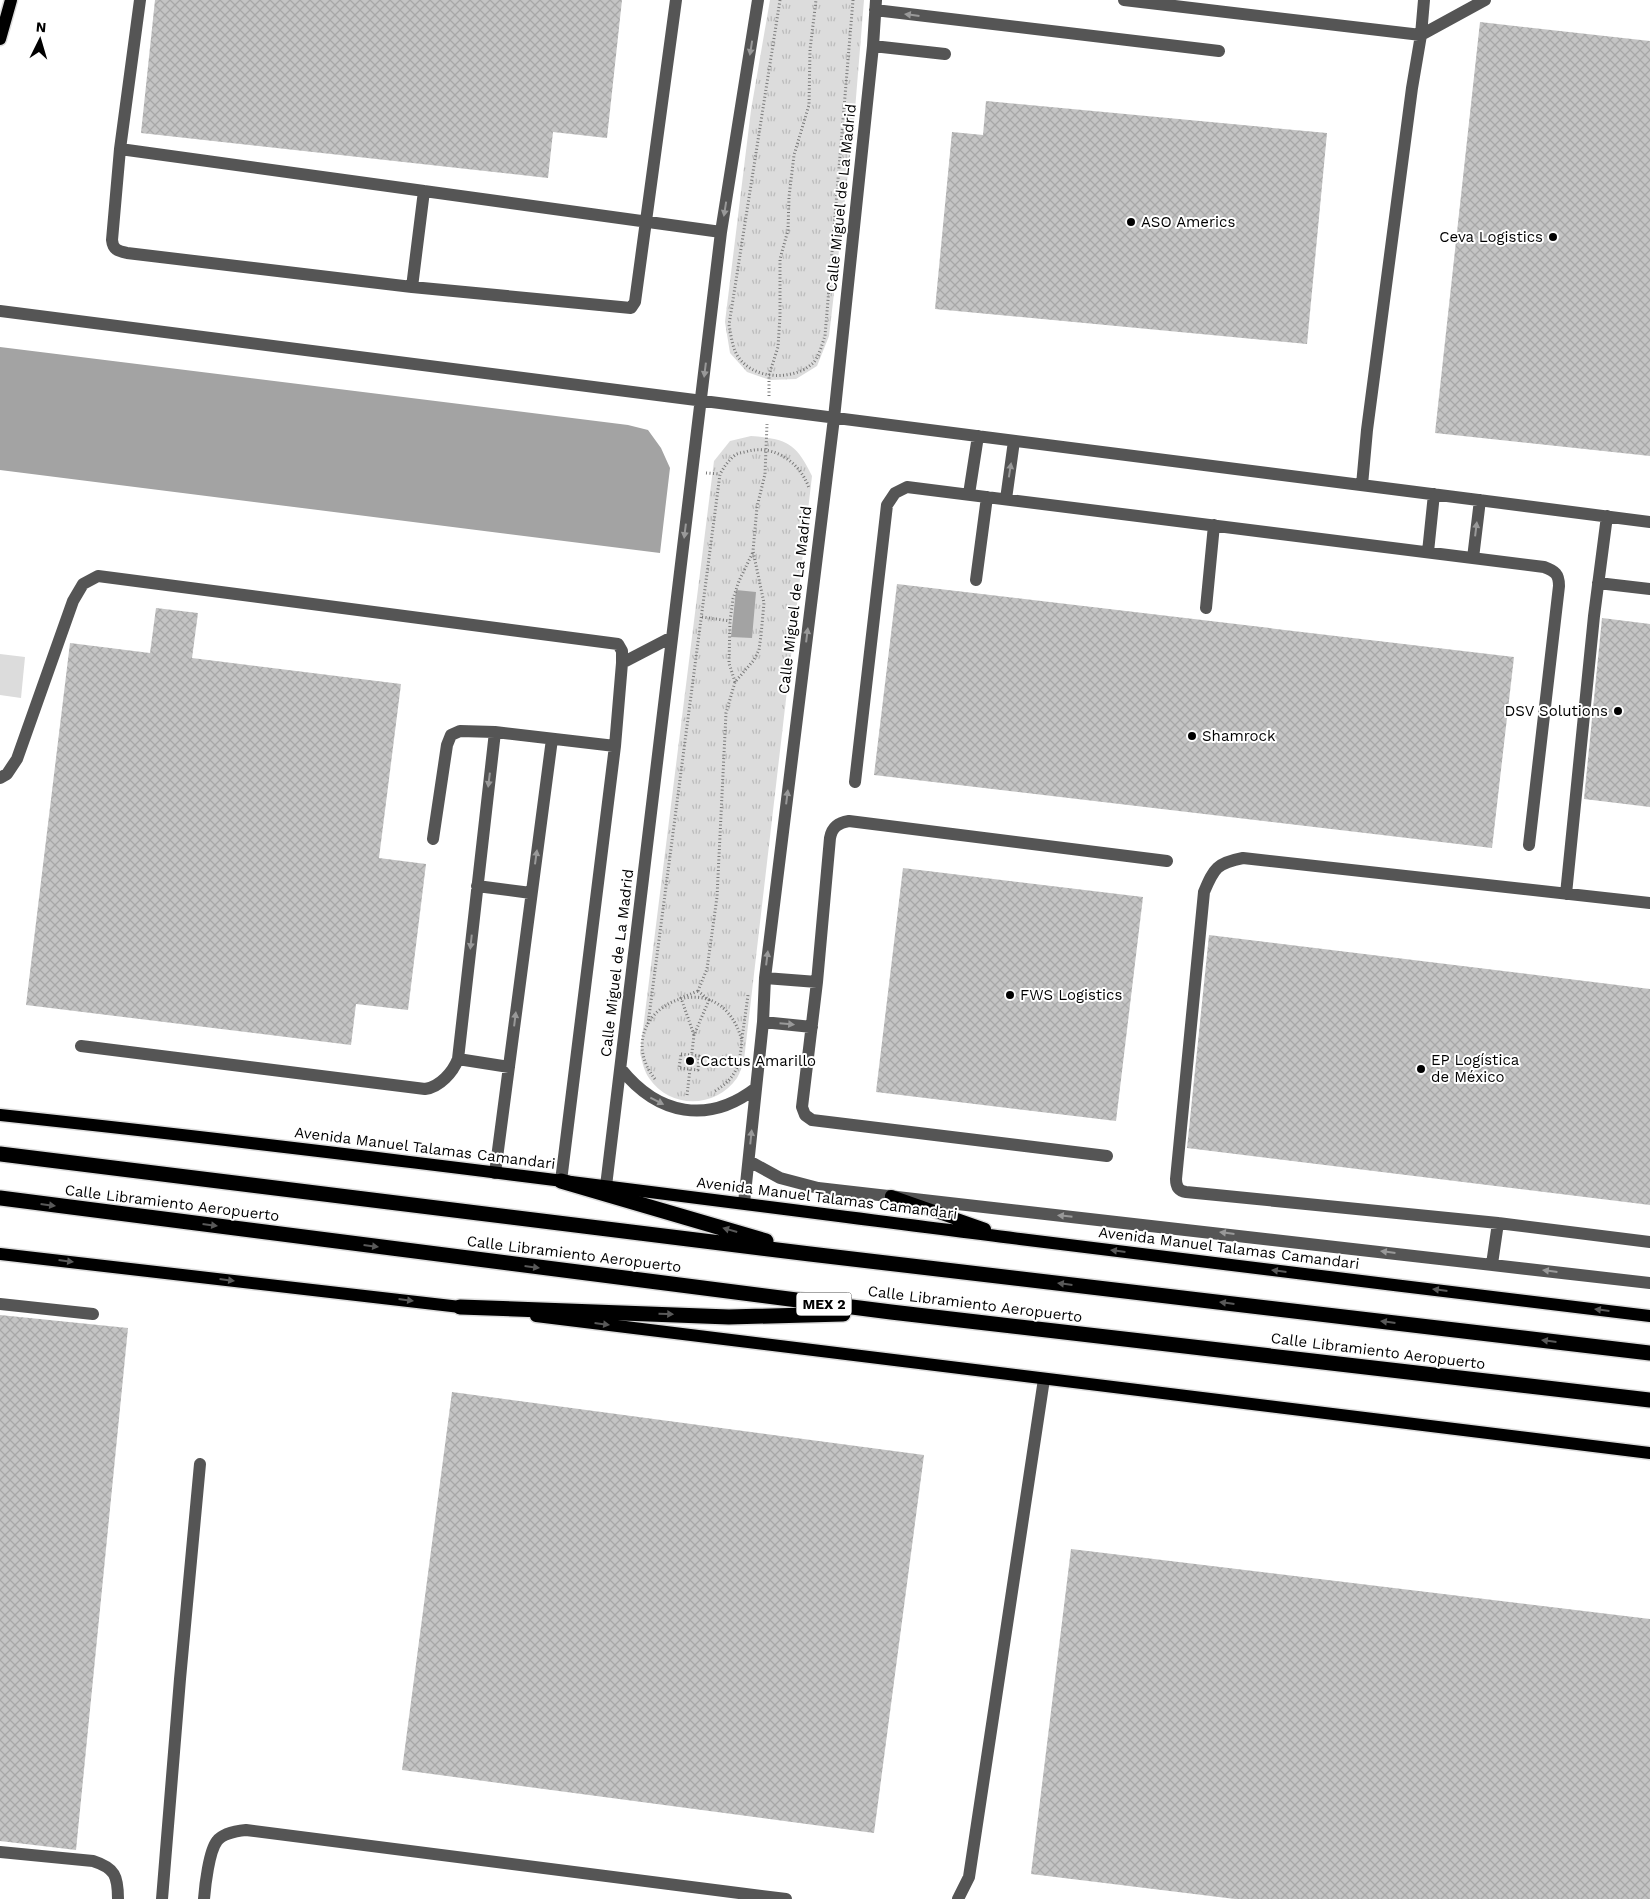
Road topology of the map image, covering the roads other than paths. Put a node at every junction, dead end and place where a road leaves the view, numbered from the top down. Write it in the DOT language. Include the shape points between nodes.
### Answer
graph roads {
  1 [pos="11,0"];
  2 [pos="140,0"];
  3 [pos="676,0"];
  4 [pos="758,0"];
  5 [pos="1124,0"];
  6 [pos="1424,0"];
  7 [pos="1482,1"];
  8 [pos="876,5"];
  9 [pos="1421,35"];
  10 [pos="0,39"];
  11 [pos="873,46"];
  12 [pos="1219,51"];
  13 [pos="944,54"];
  14 [pos="120,149"];
  15 [pos="424,191"];
  16 [pos="646,222"];
  17 [pos="721,232"];
  18 [pos="412,287"];
  19 [pos="0,311"];
  20 [pos="701,401"];
  21 [pos="834,418"];
  22 [pos="978,436"];
  23 [pos="1014,441"];
  24 [pos="1362,485"];
  25 [pos="969,494"];
  26 [pos="1434,494"];
  27 [pos="987,497"];
  28 [pos="1006,499"];
  29 [pos="1480,500"];
  30 [pos="1607,516"];
  31 [pos="1650,522"];
  32 [pos="1214,525"];
  33 [pos="1428,552"];
  34 [pos="1473,558"];
  35 [pos="976,580"];
  36 [pos="1598,583"];
  37 [pos="1650,589"];
  38 [pos="1206,608"];
  39 [pos="672,638"];
  40 [pos="622,664"];
  41 [pos="495,732"];
  42 [pos="552,739"];
  43 [pos="615,746"];
  44 [pos="0,778"];
  45 [pos="855,782"];
  46 [pos="434,839"];
  47 [pos="1529,845"];
  48 [pos="1167,861"];
  49 [pos="477,886"];
  50 [pos="531,893"];
  51 [pos="1566,894"];
  52 [pos="1650,903"];
  53 [pos="765,978"];
  54 [pos="817,982"];
  55 [pos="763,1022"];
  56 [pos="812,1027"];
  57 [pos="81,1046"];
  58 [pos="458,1058"];
  59 [pos="509,1067"];
  60 [pos="621,1069"];
  61 [pos="756,1088"];
  62 [pos="0,1115"];
  63 [pos="0,1154"];
  64 [pos="1107,1156"];
  65 [pos="749,1161"];
  66 [pos="494,1173"];
  67 [pos="561,1181"];
  68 [pos="606,1186"];
  69 [pos="890,1196"];
  70 [pos="0,1198"];
  71 [pos="744,1203"];
  72 [pos="1498,1222"];
  73 [pos="1021,1240"];
  74 [pos="1650,1242"];
  75 [pos="0,1254"];
  76 [pos="810,1254"];
  77 [pos="1492,1264"];
  78 [pos="1650,1284"];
  79 [pos="0,1304"];
  80 [pos="460,1307"];
  81 [pos="891,1312"];
  82 [pos="93,1314"];
  83 [pos="1650,1316"];
  84 [pos="1650,1353"];
  85 [pos="1044,1378"];
  86 [pos="1650,1400"];
  87 [pos="1650,1453"];
  88 [pos="200,1464"];
  89 [pos="0,1852"];
  90 [pos="118,1899"];
  91 [pos="162,1899"];
  92 [pos="204,1899"];
  93 [pos="786,1899"];
  94 [pos="958,1899"];
  1 -- 10 [label="main road"];
  2 -- 14 [label="street"];
  3 -- 16 [label="street"];
  4 -- 17 [label="street, Calle Miguel de La Madrid, one-way"];
  5 -- 9 [label="street"];
  6 -- 9 [label="street"];
  7 -- 9 [label="street"];
  8 -- 11 [label="street, Calle Miguel de La Madrid"];
  12 -- 8 [label="street, one-way" via="948,18"];
  9 -- 24 [label="street"];
  11 -- 13 [label="street"];
  11 -- 21 [label="street, Calle Miguel de La Madrid"];
  14 -- 15 [label="street"];
  14 -- 18 [label="street" via="112,240 117,251"];
  15 -- 16 [label="street"];
  15 -- 18 [label="street"];
  16 -- 17 [label="street"];
  16 -- 18 [label="street" via="635,302 631,308"];
  17 -- 20 [label="street, Calle Miguel de La Madrid, one-way"];
  19 -- 20 [label="street"];
  20 -- 21 [label="street"];
  20 -- 39 [label="street, Calle Miguel de La Madrid, one-way"];
  21 -- 22 [label="street"];
  53 -- 21 [label="street, Calle Miguel de La Madrid, one-way"];
  22 -- 23 [label="street"];
  22 -- 25 [label="street"];
  23 -- 24 [label="street"];
  28 -- 23 [label="street, one-way"];
  24 -- 26 [label="street"];
  25 -- 27 [label="street"];
  25 -- 45 [label="street" via="907,487 895,493 887,505"];
  26 -- 29 [label="street"];
  26 -- 33 [label="street"];
  27 -- 28 [label="street"];
  27 -- 35 [label="street"];
  28 -- 32 [label="street"];
  29 -- 30 [label="street"];
  34 -- 29 [label="street, one-way"];
  30 -- 31 [label="street"];
  30 -- 36 [label="street"];
  32 -- 33 [label="street"];
  32 -- 38 [label="street"];
  33 -- 34 [label="street"];
  34 -- 47 [label="street" via="1544,567 1556,572 1559,578"];
  36 -- 37 [label="street"];
  36 -- 51 [label="street"];
  39 -- 40 [label="street"];
  39 -- 60 [label="street, Calle Miguel de La Madrid"];
  40 -- 43 [label="street"];
  40 -- 44 [label="street" via="621,647 615,643 98,576 83,584 73,601 17,759 7,774"];
  41 -- 42 [label="street"];
  41 -- 46 [label="street" via="460,731 452,735 447,745"];
  41 -- 49 [label="street, one-way"];
  42 -- 43 [label="street"];
  50 -- 42 [label="street, one-way"];
  43 -- 67 [label="street"];
  48 -- 54 [label="street" via="842,822 832,831 830,838"];
  49 -- 50 [label="street"];
  49 -- 58 [label="street, one-way"];
  59 -- 50 [label="street, one-way"];
  51 -- 52 [label="street"];
  51 -- 72 [label="street" via="1243,858 1226,861 1217,867 1204,892 1176,1175 1180,1191"];
  53 -- 54 [label="street"];
  53 -- 55 [label="street, Calle Miguel de La Madrid"];
  54 -- 56 [label="street"];
  55 -- 56 [label="street, one-way"];
  55 -- 61 [label="street, Calle Miguel de La Madrid"];
  56 -- 64 [label="street" via="802,1107 812,1120"];
  57 -- 58 [label="street" via="425,1089 445,1078"];
  58 -- 59 [label="street"];
  59 -- 66 [label="street"];
  60 -- 61 [label="street, one-way" via="649,1097 686,1110 723,1107 741,1100"];
  60 -- 68 [label="street, Calle Miguel de La Madrid"];
  65 -- 61 [label="street, Calle Miguel de La Madrid, one-way"];
  62 -- 66 [label="main road, Avenida Manuel Talamas Camandari"];
  63 -- 76 [label="highway, Calle Libramiento Aeropuerto"];
  65 -- 69 [label="street" via="780,1178 818,1188"];
  65 -- 71 [label="street, Calle Miguel de La Madrid"];
  66 -- 67 [label="main road, Avenida Manuel Talamas Camandari"];
  67 -- 68 [label="main road, Avenida Manuel Talamas Camandari"];
  76 -- 67 [label="highway, one-way"];
  68 -- 71 [label="main road, Avenida Manuel Talamas Camandari"];
  69 -- 73 [label="main road"];
  77 -- 69 [label="street, one-way"];
  70 -- 81 [label="highway, Calle Libramiento Aeropuerto / MEX 2, one-way"];
  71 -- 73 [label="main road, Avenida Manuel Talamas Camandari"];
  72 -- 74 [label="street"];
  72 -- 77 [label="street"];
  83 -- 73 [label="main road, Avenida Manuel Talamas Camandari, one-way"];
  75 -- 80 [label="main road, one-way"];
  84 -- 76 [label="highway, Calle Libramiento Aeropuerto, one-way"];
  78 -- 77 [label="street, one-way"];
  79 -- 82 [label="street"];
  80 -- 81 [label="highway, one-way" via="729,1317"];
  80 -- 85 [label="main road, one-way"];
  81 -- 86 [label="highway, Calle Libramiento Aeropuerto / MEX 2"];
  85 -- 87 [label="main road"];
  85 -- 94 [label="street" via="970,1877"];
  88 -- 91 [label="street"];
  89 -- 90 [label="street" via="107,1866 118,1884"];
  92 -- 93 [label="street" via="216,1842 230,1832 246,1830"];
}
